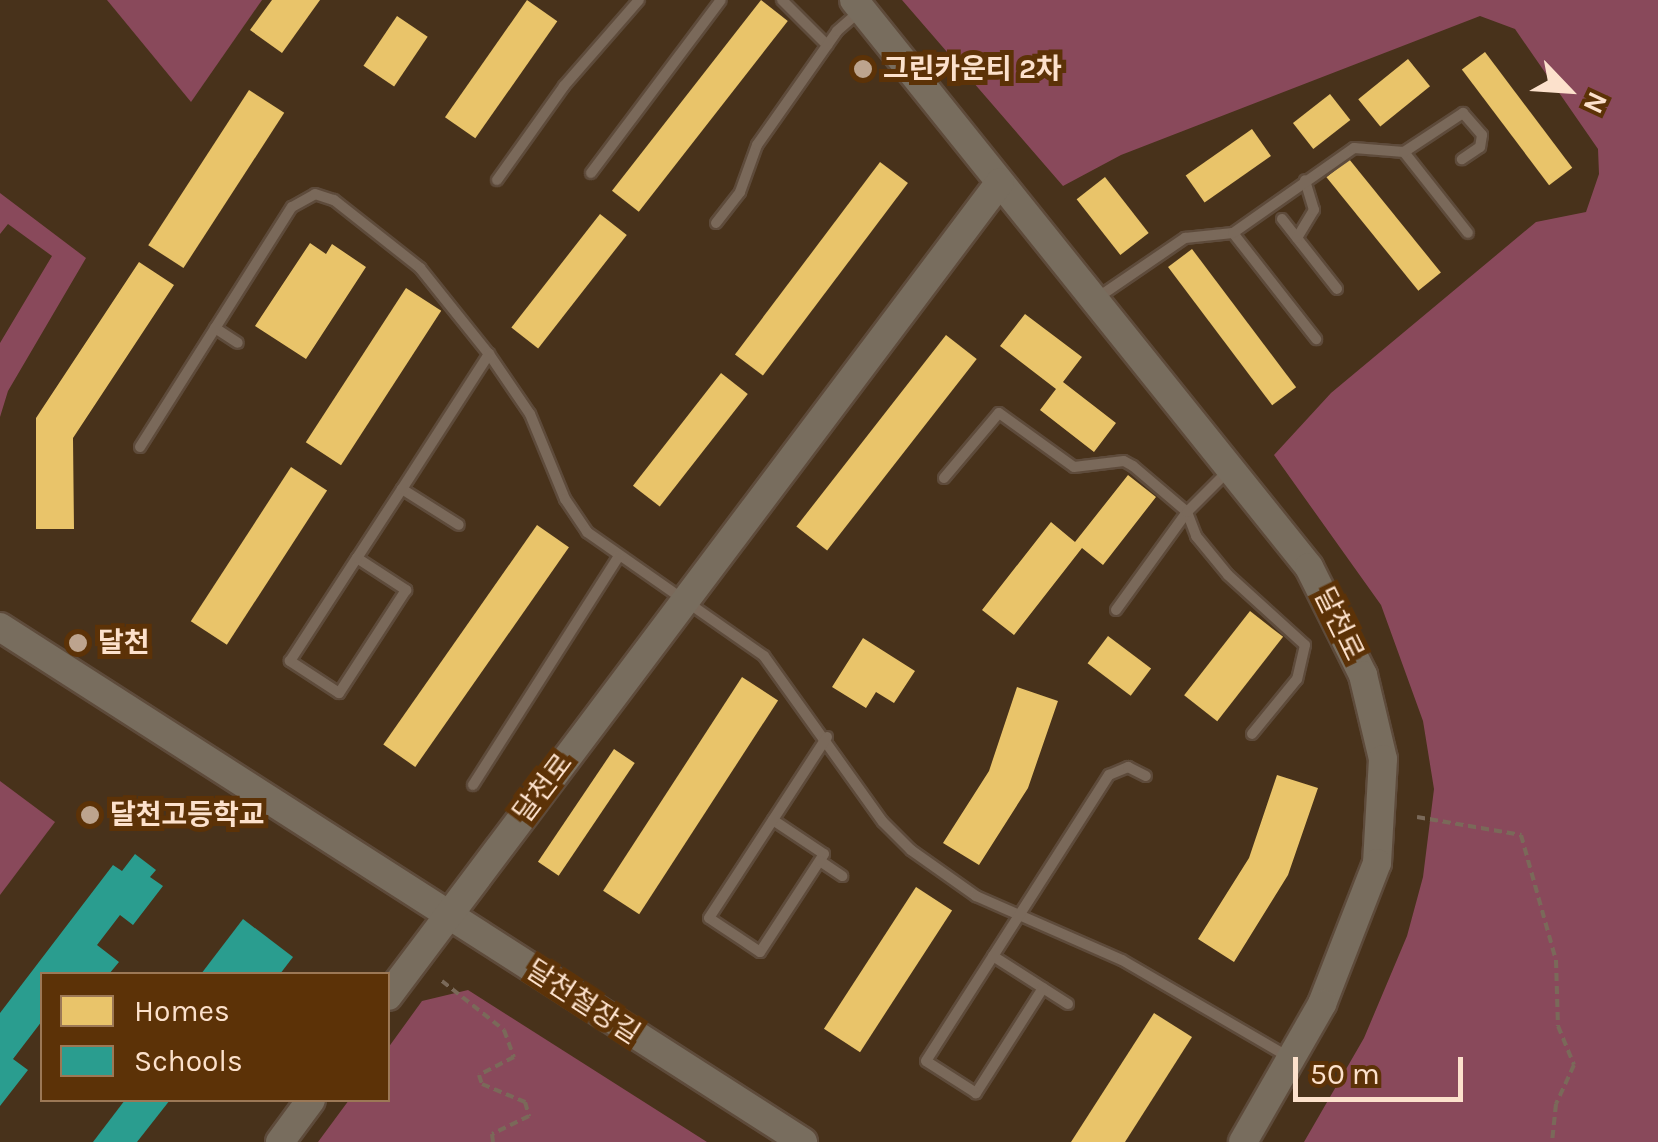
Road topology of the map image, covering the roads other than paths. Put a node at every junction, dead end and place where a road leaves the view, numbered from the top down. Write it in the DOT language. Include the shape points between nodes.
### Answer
graph roads {
  1 [pos="639,0"];
  2 [pos="721,0"];
  3 [pos="782,0"];
  4 [pos="858,5"];
  5 [pos="827,45"];
  6 [pos="1404,152"];
  7 [pos="1462,159"];
  8 [pos="590,173"];
  9 [pos="496,180"];
  10 [pos="1304,180"];
  11 [pos="1000,182"];
  12 [pos="1282,218"];
  13 [pos="716,224"];
  14 [pos="1234,233"];
  15 [pos="1468,233"];
  16 [pos="1297,238"];
  17 [pos="1337,289"];
  18 [pos="1094,300"];
  19 [pos="215,328"];
  20 [pos="1316,339"];
  21 [pos="238,343"];
  22 [pos="489,354"];
  23 [pos="140,448"];
  24 [pos="1230,469"];
  25 [pos="944,478"];
  26 [pos="402,489"];
  27 [pos="1187,512"];
  28 [pos="459,525"];
  29 [pos="357,558"];
  30 [pos="618,558"];
  31 [pos="682,604"];
  32 [pos="1116,610"];
  33 [pos="0,628"];
  34 [pos="1252,734"];
  35 [pos="827,738"];
  36 [pos="1146,776"];
  37 [pos="474,785"];
  38 [pos="773,820"];
  39 [pos="820,861"];
  40 [pos="842,876"];
  41 [pos="447,915"];
  42 [pos="1017,918"];
  43 [pos="993,956"];
  44 [pos="1044,988"];
  45 [pos="390,993"];
  46 [pos="1068,1004"];
  47 [pos="1294,1060"];
  48 [pos="310,1102"];
  49 [pos="280,1142"];
  50 [pos="803,1142"];
  51 [pos="1243,1142"];
  1 -- 9 [label="lane" via="564,86"];
  2 -- 8 [label="lane"];
  3 -- 5 [label="lane"];
  4 -- 5 [label="lane"];
  4 -- 11 [label="street, 달천로"];
  5 -- 13 [label="lane" via="757,145 740,192"];
  6 -- 7 [label="lane" via="1463,113 1482,135 1480,147"];
  6 -- 10 [label="lane" via="1354,148"];
  6 -- 15 [label="lane"];
  10 -- 14 [label="lane"];
  10 -- 16 [label="lane" via="1314,210"];
  11 -- 18 [label="street, 달천로"];
  11 -- 31 [label="street, 달천로"];
  12 -- 16 [label="lane"];
  14 -- 18 [label="lane" via="1185,238"];
  14 -- 20 [label="lane"];
  16 -- 17 [label="lane"];
  18 -- 24 [label="street, 달천로"];
  19 -- 21 [label="lane"];
  19 -- 22 [label="lane" via="292,207 314,194 346,206 420,268"];
  19 -- 23 [label="lane"];
  22 -- 26 [label="lane"];
  22 -- 30 [label="lane" via="530,414 574,515"];
  24 -- 27 [label="lane"];
  24 -- 47 [label="street, 달천로" via="1332,602 1364,675 1383,759 1377,863 1348,946"];
  25 -- 27 [label="lane" via="994,416 1004,414 1074,467 1124,461 1134,466"];
  26 -- 28 [label="lane"];
  26 -- 29 [label="lane"];
  27 -- 32 [label="lane"];
  27 -- 34 [label="lane" via="1213,558 1306,645 1297,678"];
  29 -- 29 [label="lane" via="406,590 339,693 290,661"];
  30 -- 31 [label="lane"];
  30 -- 37 [label="lane"];
  31 -- 35 [label="lane" via="764,656"];
  31 -- 41 [label="street, 달천로"];
  33 -- 41 [label="street, 달천철장길"];
  35 -- 38 [label="lane"];
  35 -- 42 [label="lane" via="883,822 911,850"];
  36 -- 42 [label="lane" via="1128,767 1109,775"];
  38 -- 39 [label="lane" via="824,854"];
  38 -- 39 [label="lane" via="709,918 760,952"];
  39 -- 40 [label="lane"];
  41 -- 45 [label="street"];
  41 -- 50 [label="street, 달천철장길"];
  42 -- 43 [label="lane"];
  42 -- 47 [label="lane" via="1122,960"];
  43 -- 44 [label="lane"];
  43 -- 44 [label="lane" via="926,1060 976,1093"];
  44 -- 46 [label="lane"];
  47 -- 51 [label="street, 달천로"];
  48 -- 49 [label="street"];
}
